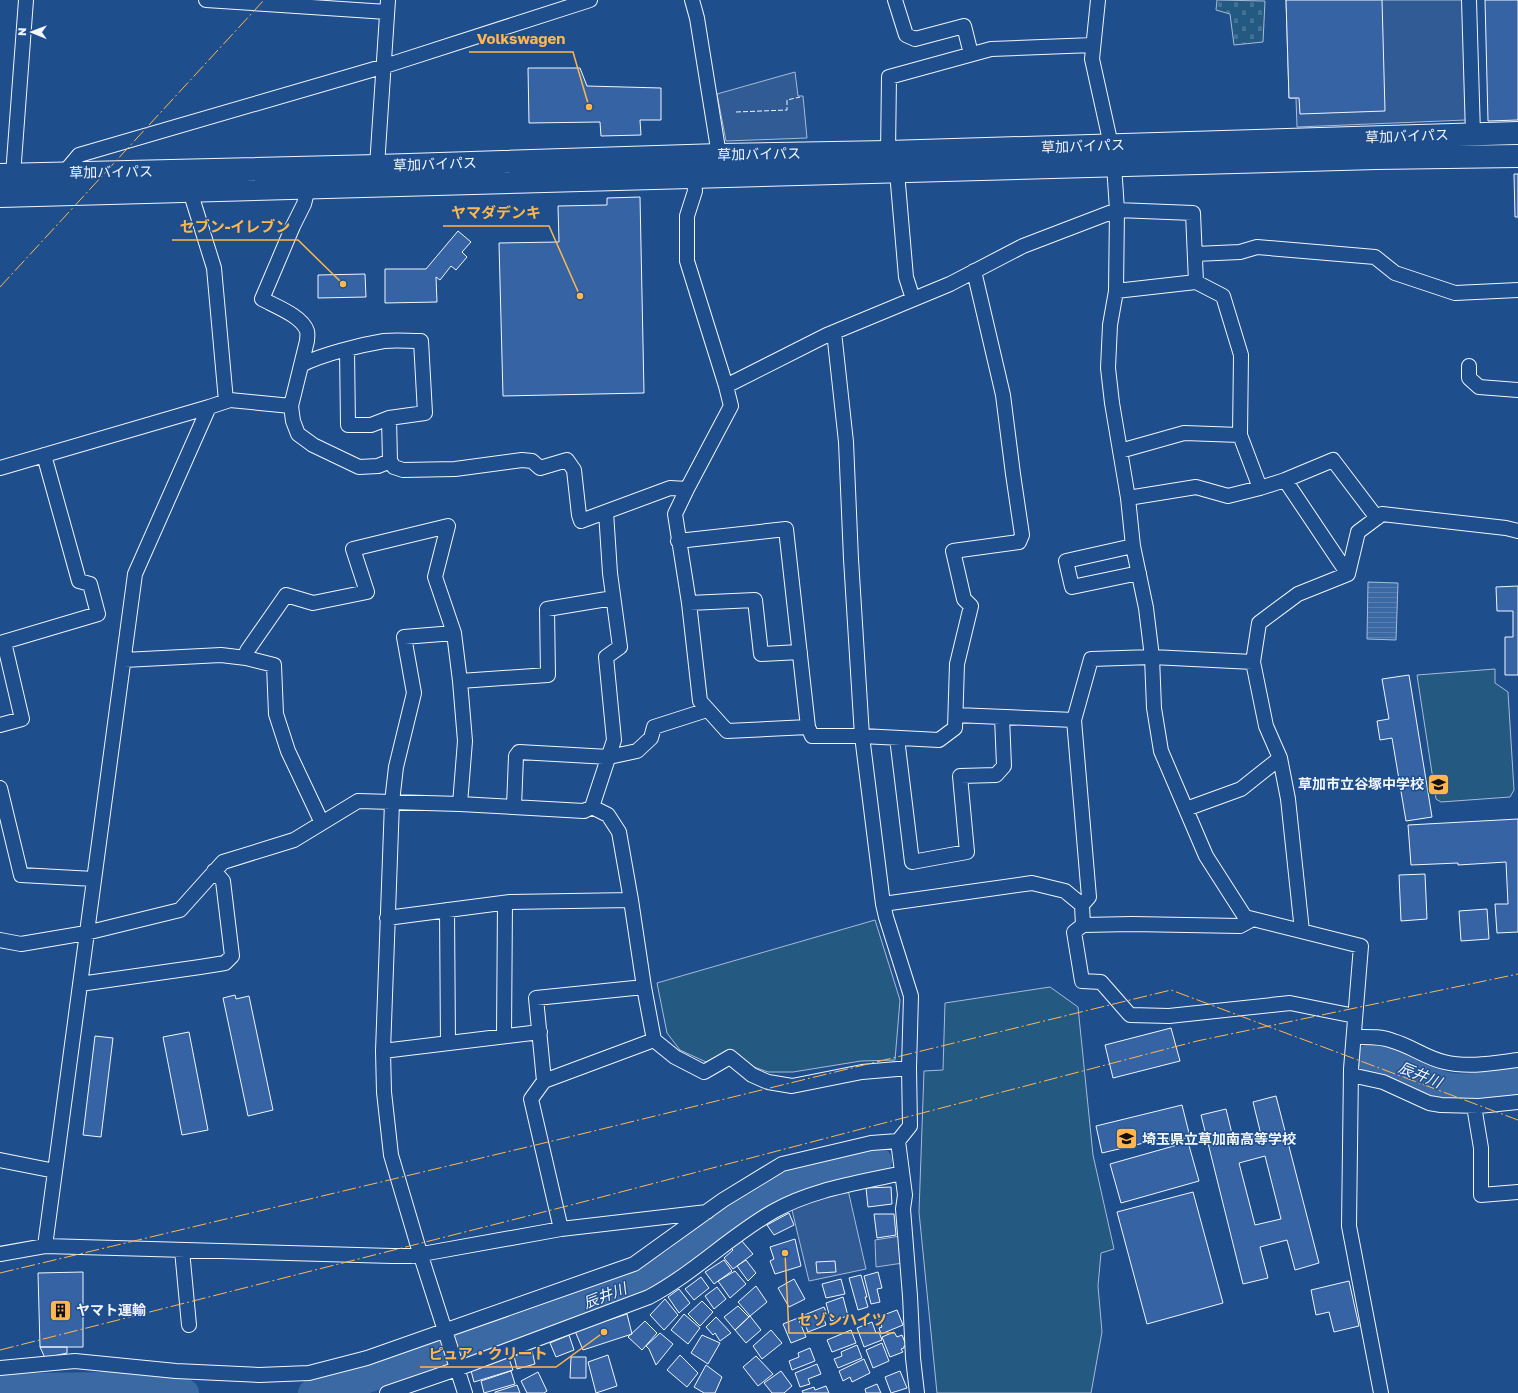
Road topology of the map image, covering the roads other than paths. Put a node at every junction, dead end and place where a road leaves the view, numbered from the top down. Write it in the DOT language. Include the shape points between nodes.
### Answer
graph roads {
  1 [pos="26,0"];
  2 [pos="206,0"];
  3 [pos="590,0"];
  4 [pos="692,0"];
  5 [pos="895,0"];
  6 [pos="1098,0"];
  7 [pos="1469,0"];
  8 [pos="388,6"];
  9 [pos="1093,45"];
  10 [pos="971,54"];
  11 [pos="385,66"];
  12 [pos="1518,133"];
  13 [pos="1473,134"];
  14 [pos="888,152"];
  15 [pos="719,155"];
  16 [pos="1112,155"];
  17 [pos="1518,156"];
  18 [pos="377,166"];
  19 [pos="692,166"];
  20 [pos="896,172"];
  21 [pos="63,174"];
  22 [pos="6,175"];
  23 [pos="308,188"];
  24 [pos="190,191"];
  25 [pos="0,196"];
  26 [pos="1117,210"];
  27 [pos="1195,254"];
  28 [pos="974,271"];
  29 [pos="1196,282"];
  30 [pos="1518,290"];
  31 [pos="1116,291"];
  32 [pos="913,299"];
  33 [pos="834,332"];
  34 [pos="347,350"];
  35 [pos="301,365"];
  36 [pos="1469,366"];
  37 [pos="726,386"];
  38 [pos="1518,390"];
  39 [pos="226,401"];
  40 [pos="291,406"];
  41 [pos="209,408"];
  42 [pos="389,418"];
  43 [pos="1240,435"];
  44 [pos="1120,451"];
  45 [pos="44,455"];
  46 [pos="390,461"];
  47 [pos="0,468"];
  48 [pos="1285,480"];
  49 [pos="687,488"];
  50 [pos="1260,488"];
  51 [pos="1128,498"];
  52 [pos="606,512"];
  53 [pos="1377,518"];
  54 [pos="1518,531"];
  55 [pos="678,541"];
  56 [pos="1133,546"];
  57 [pos="1139,573"];
  58 [pos="1348,574"];
  59 [pos="613,598"];
  60 [pos="689,603"];
  61 [pos="454,633"];
  62 [pos="2,642"];
  63 [pos="800,652"];
  64 [pos="1152,657"];
  65 [pos="246,658"];
  66 [pos="124,660"];
  67 [pos="1254,662"];
  68 [pos="460,681"];
  69 [pos="707,710"];
  70 [pos="956,715"];
  71 [pos="1002,717"];
  72 [pos="1074,720"];
  73 [pos="0,725"];
  74 [pos="808,727"];
  75 [pos="862,736"];
  76 [pos="897,738"];
  77 [pos="609,756"];
  78 [pos="1280,758"];
  79 [pos="0,788"];
  80 [pos="392,802"];
  81 [pos="460,804"];
  82 [pos="514,807"];
  83 [pos="592,807"];
  84 [pos="1186,809"];
  85 [pos="322,823"];
  86 [pos="214,871"];
  87 [pos="94,879"];
  88 [pos="631,900"];
  89 [pos="505,903"];
  90 [pos="883,904"];
  91 [pos="1082,905"];
  92 [pos="447,910"];
  93 [pos="387,918"];
  94 [pos="1253,919"];
  95 [pos="1083,925"];
  96 [pos="1302,931"];
  97 [pos="86,933"];
  98 [pos="0,940"];
  99 [pos="80,984"];
  100 [pos="644,987"];
  101 [pos="1355,1016"];
  102 [pos="540,1032"];
  103 [pos="504,1036"];
  104 [pos="1354,1037"];
  105 [pos="654,1040"];
  106 [pos="448,1043"];
  107 [pos="383,1051"];
  108 [pos="1518,1060"];
  109 [pos="909,1068"];
  110 [pos="1351,1075"];
  111 [pos="544,1081"];
  112 [pos="1518,1102"];
  113 [pos="1474,1106"];
  114 [pos="898,1141"];
  115 [pos="0,1160"];
  116 [pos="55,1171"];
  117 [pos="902,1173"];
  118 [pos="1518,1192"];
  119 [pos="707,1212"];
  120 [pos="561,1229"];
  121 [pos="45,1246"];
  122 [pos="182,1250"];
  123 [pos="420,1253"];
  124 [pos="0,1254"];
  125 [pos="188,1325"];
  126 [pos="446,1334"];
  127 [pos="457,1366"];
  128 [pos="0,1368"];
  129 [pos="387,1393"];
  130 [pos="465,1393"];
  131 [pos="917,1393"];
  132 [pos="1381,1393"];
  1 -- 22 [label="street"];
  2 -- 8 [label="street"];
  3 -- 11 [label="street"];
  4 -- 15 [label="street"];
  5 -- 10 [label="street" via="906,35 915,39 964,26"];
  6 -- 9 [label="street"];
  7 -- 13 [label="street"];
  8 -- 11 [label="street"];
  9 -- 10 [label="street" via="991,49"];
  9 -- 16 [label="street" via="1092,59"];
  10 -- 14 [label="street" via="889,77"];
  11 -- 18 [label="street"];
  11 -- 21 [label="street" via="79,154"];
  12 -- 13 [label="highway, 草加バイパス"];
  13 -- 16 [label="highway, 草加バイパス"];
  14 -- 15 [label="highway, 草加バイパス"];
  14 -- 16 [label="highway, 草加バイパス"];
  15 -- 19 [label="highway, 草加バイパス"];
  16 -- 17 [label="highway, 草加バイパス"];
  16 -- 20 [label="highway, 草加バイパス"];
  16 -- 26 [label="street"];
  18 -- 19 [label="highway, 草加バイパス"];
  18 -- 21 [label="highway, 草加バイパス"];
  19 -- 20 [label="highway, 草加バイパス"];
  19 -- 23 [label="highway, 草加バイパス"];
  19 -- 37 [label="street" via="695,191 687,216 687,261"];
  20 -- 32 [label="street" via="906,276"];
  21 -- 22 [label="highway, 草加バイパス"];
  23 -- 24 [label="highway, 草加バイパス"];
  23 -- 35 [label="street" via="304,204 262,299 290,313 307,331"];
  24 -- 25 [label="highway, 草加バイパス"];
  24 -- 39 [label="street" via="214,268"];
  26 -- 27 [label="street" via="1193,213"];
  26 -- 28 [label="street" via="1023,246"];
  26 -- 31 [label="street"];
  27 -- 29 [label="street"];
  27 -- 30 [label="street" via="1240,252 1257,247 1375,257 1395,273 1455,293"];
  28 -- 32 [label="street"];
  28 -- 70 [label="street" via="1003,395 1022,535 1018,542 953,551 964,599 971,606 957,664"];
  29 -- 31 [label="street"];
  29 -- 43 [label="street" via="1222,296 1241,355"];
  31 -- 44 [label="street" via="1110,325 1108,368"];
  32 -- 33 [label="street"];
  33 -- 37 [label="street"];
  33 -- 75 [label="street" via="846,442"];
  34 -- 35 [label="street"];
  34 -- 42 [label="street" via="348,425 370,424"];
  34 -- 42 [label="street" via="385,341 421,341 424,413"];
  35 -- 40 [label="street"];
  36 -- 38 [label="street" via="1469,378 1479,387"];
  37 -- 49 [label="street" via="731,406"];
  39 -- 40 [label="street"];
  39 -- 41 [label="street"];
  40 -- 46 [label="street" via="298,434 313,445 359,467 378,466"];
  41 -- 45 [label="street"];
  41 -- 66 [label="street" via="135,574"];
  42 -- 46 [label="street"];
  43 -- 44 [label="street" via="1184,433"];
  43 -- 50 [label="street"];
  44 -- 51 [label="street"];
  45 -- 47 [label="street"];
  45 -- 62 [label="street" via="79,581 90,584 98,614"];
  46 -- 52 [label="street" via="394,468 403,470 455,469 522,460 532,461 540,468 567,460 574,470 581,521"];
  48 -- 50 [label="street"];
  48 -- 53 [label="street" via="1333,460"];
  48 -- 58 [label="street"];
  49 -- 52 [label="street" via="670,488"];
  49 -- 55 [label="street" via="675,514"];
  50 -- 51 [label="street" via="1228,496 1196,487"];
  51 -- 56 [label="street"];
  52 -- 59 [label="street"];
  53 -- 54 [label="street" via="1382,514"];
  53 -- 58 [label="street" via="1358,532"];
  55 -- 60 [label="street"];
  55 -- 63 [label="street" via="786,529"];
  56 -- 57 [label="street"];
  56 -- 57 [label="street" via="1066,561 1072,587"];
  57 -- 64 [label="street"];
  58 -- 67 [label="street" via="1298,594 1259,623"];
  59 -- 68 [label="street" via="547,609 548,675"];
  59 -- 77 [label="street" via="620,647 606,657 614,740"];
  60 -- 63 [label="street" via="755,600 761,654"];
  60 -- 69 [label="street" via="700,701"];
  61 -- 65 [label="street" via="435,577 448,526 354,549 367,592 313,603 286,595 247,651"];
  61 -- 68 [label="street"];
  61 -- 80 [label="street" via="404,637 414,693 396,767"];
  62 -- 73 [label="street" via="22,719"];
  63 -- 74 [label="street"];
  64 -- 67 [label="street"];
  64 -- 72 [label="street" via="1091,659"];
  64 -- 84 [label="street" via="1154,708 1161,751"];
  65 -- 66 [label="street" via="221,655"];
  65 -- 85 [label="street" via="274,665 278,721 288,751"];
  66 -- 87 [label="street"];
  67 -- 78 [label="street" via="1266,726"];
  68 -- 81 [label="street" via="465,741"];
  69 -- 74 [label="street" via="727,730"];
  69 -- 77 [label="street" via="654,727 651,738 637,751"];
  70 -- 71 [label="street"];
  70 -- 76 [label="street" via="956,728 939,740"];
  71 -- 72 [label="street"];
  71 -- 76 [label="street" via="1004,766 996,775 960,776 967,852 912,862"];
  72 -- 91 [label="street" via="1089,897"];
  74 -- 75 [label="street" via="812,736"];
  75 -- 76 [label="street"];
  75 -- 90 [label="street"];
  77 -- 82 [label="street" via="519,752 516,756"];
  77 -- 83 [label="street"];
  78 -- 84 [label="street" via="1240,789"];
  78 -- 96 [label="street" via="1288,799"];
  79 -- 87 [label="street" via="21,875"];
  80 -- 81 [label="street"];
  80 -- 85 [label="street" via="358,801"];
  80 -- 93 [label="street"];
  81 -- 82 [label="street"];
  82 -- 83 [label="street" via="584,810"];
  83 -- 88 [label="street" via="608,815 619,832"];
  84 -- 94 [label="street" via="1206,856 1245,917"];
  85 -- 86 [label="street" via="294,840 223,862"];
  86 -- 97 [label="street" via="180,910"];
  86 -- 99 [label="street" via="223,881 232,956 225,963"];
  87 -- 97 [label="street"];
  88 -- 89 [label="street"];
  88 -- 100 [label="street"];
  89 -- 92 [label="street"];
  89 -- 103 [label="street"];
  90 -- 91 [label="street" via="1032,883 1065,891"];
  90 -- 109 [label="street" via="911,996"];
  91 -- 95 [label="street"];
  92 -- 93 [label="street"];
  92 -- 106 [label="street"];
  93 -- 107 [label="street"];
  94 -- 95 [label="street" via="1240,926"];
  94 -- 96 [label="street"];
  95 -- 101 [label="street" via="1074,932 1082,982 1101,982 1130,1015 1169,1016 1290,1003"];
  96 -- 101 [label="street" via="1361,946"];
  97 -- 98 [label="street" via="20,944"];
  97 -- 99 [label="street"];
  99 -- 116 [label="street"];
  100 -- 102 [label="street" via="536,998"];
  100 -- 105 [label="street"];
  101 -- 104 [label="street"];
  102 -- 103 [label="street"];
  102 -- 111 [label="street"];
  103 -- 106 [label="street"];
  104 -- 108 [label="street" via="1392,1040 1437,1060 1456,1064"];
  104 -- 110 [label="street"];
  105 -- 109 [label="street" via="675,1057 704,1072 730,1057 752,1075 768,1082 792,1086 862,1072"];
  105 -- 111 [label="street"];
  106 -- 107 [label="street"];
  107 -- 123 [label="street" via="384,1092 391,1155"];
  109 -- 114 [label="street" via="910,1126"];
  110 -- 113 [label="street" via="1383,1082 1429,1103"];
  110 -- 132 [label="street" via="1349,1226"];
  111 -- 120 [label="street" via="531,1099"];
  112 -- 113 [label="street"];
  113 -- 118 [label="street" via="1482,1148 1482,1195"];
  114 -- 117 [label="street"];
  114 -- 119 [label="street" via="871,1143 782,1164"];
  115 -- 116 [label="street"];
  116 -- 121 [label="street"];
  117 -- 127 [label="street" via="793,1201 751,1225 687,1274 649,1297"];
  117 -- 131 [label="street"];
  119 -- 120 [label="street"];
  119 -- 126 [label="street" via="634,1264"];
  120 -- 123 [label="street"];
  121 -- 122 [label="street"];
  121 -- 124 [label="street"];
  122 -- 123 [label="street" via="392,1256 411,1256"];
  122 -- 125 [label="street"];
  123 -- 126 [label="street"];
  126 -- 127 [label="street"];
  126 -- 128 [label="street" via="309,1373 259,1375 191,1372 75,1362"];
  127 -- 129 [label="street"];
  127 -- 130 [label="street"];
}
